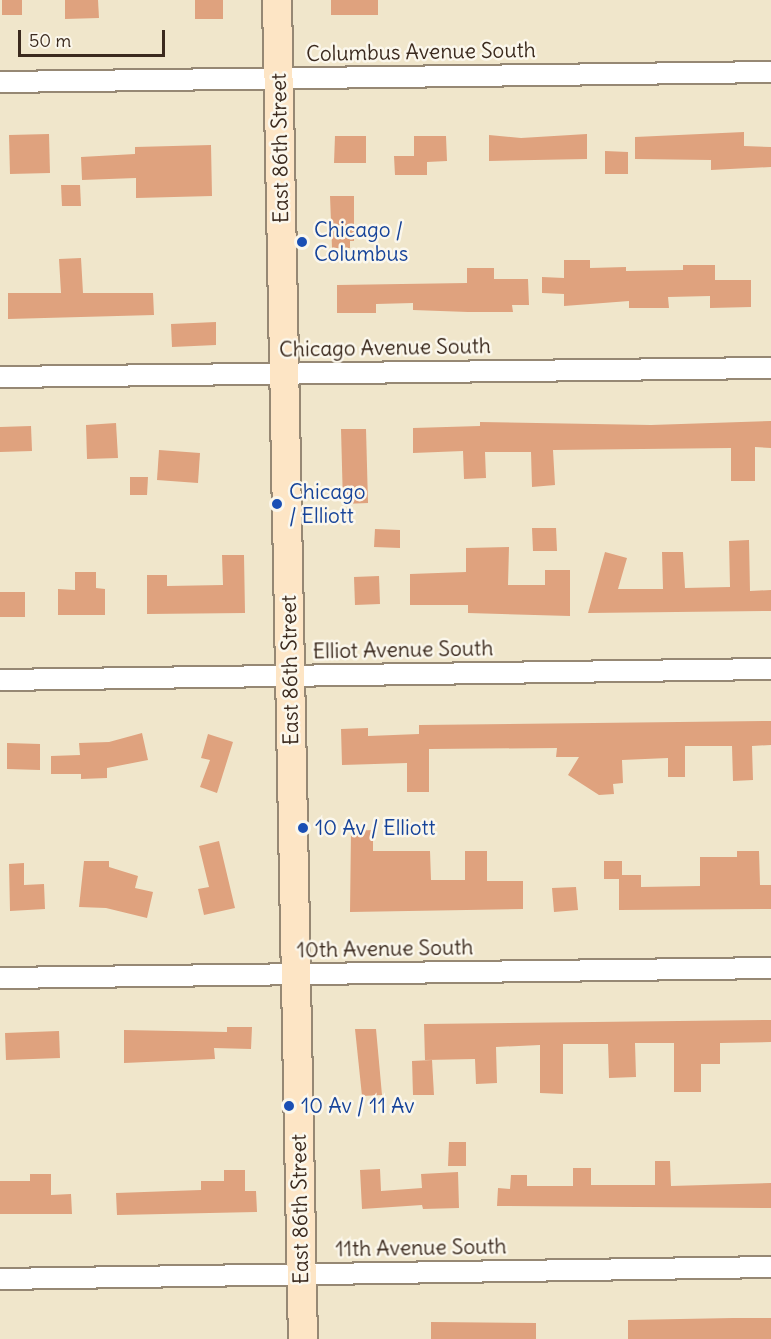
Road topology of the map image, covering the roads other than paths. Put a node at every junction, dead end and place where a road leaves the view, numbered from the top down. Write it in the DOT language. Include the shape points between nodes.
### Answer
graph roads {
  1 [pos="277,0"];
  2 [pos="771,72"];
  3 [pos="279,77"];
  4 [pos="0,82"];
  5 [pos="771,368"];
  6 [pos="284,372"];
  7 [pos="0,377"];
  8 [pos="771,669"];
  9 [pos="290,675"];
  10 [pos="0,680"];
  11 [pos="771,968"];
  12 [pos="296,974"];
  13 [pos="0,978"];
  14 [pos="771,1267"];
  15 [pos="301,1273"];
  16 [pos="0,1279"];
  17 [pos="303,1339"];
  1 -- 3 [label="street, East 86th Street"];
  2 -- 3 [label="street, Columbus Avenue South"];
  3 -- 4 [label="street, Columbus Avenue South"];
  3 -- 6 [label="street, East 86th Street"];
  5 -- 6 [label="street, Chicago Avenue South"];
  6 -- 7 [label="street, Chicago Avenue South"];
  6 -- 9 [label="street, East 86th Street"];
  8 -- 9 [label="street, Elliot Avenue South"];
  9 -- 10 [label="street, Elliot Avenue South"];
  9 -- 12 [label="street, East 86th Street"];
  11 -- 12 [label="street, 10th Avenue South"];
  12 -- 13 [label="street, 10th Avenue South"];
  12 -- 15 [label="street, East 86th Street"];
  14 -- 15 [label="street, 11th Avenue South"];
  15 -- 16 [label="street, 11th Avenue South"];
  15 -- 17 [label="street, East 86th Street"];
}
